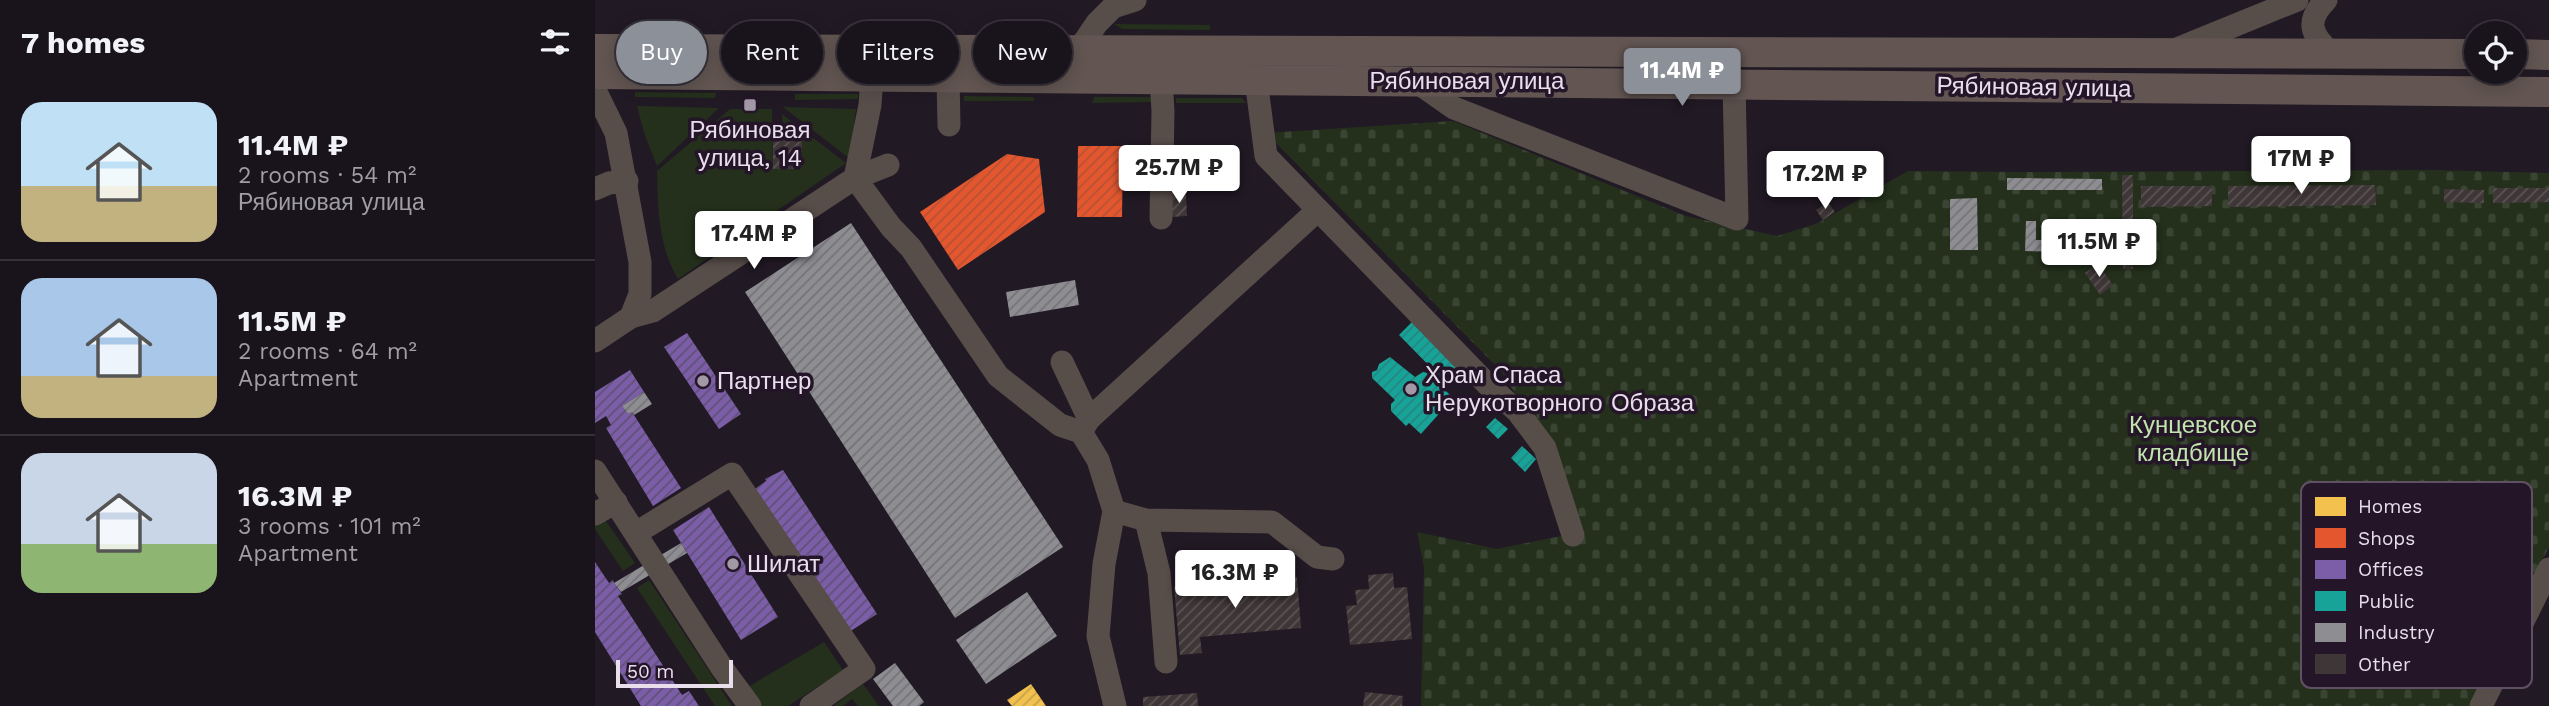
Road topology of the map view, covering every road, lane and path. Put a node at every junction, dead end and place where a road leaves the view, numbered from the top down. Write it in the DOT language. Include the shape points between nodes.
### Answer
graph roads {
  1 [pos="1135,0"];
  2 [pos="2297,0"];
  3 [pos="2326,0"];
  4 [pos="595,49"];
  5 [pos="1078,51"];
  6 [pos="2167,52"];
  7 [pos="2330,52"];
  8 [pos="2464,54"];
  9 [pos="2527,54"];
  10 [pos="2549,55"];
  11 [pos="595,74"];
  12 [pos="837,76"];
  13 [pos="959,77"];
  14 [pos="1161,79"];
  15 [pos="1256,80"];
  16 [pos="1414,80"];
  17 [pos="1734,83"];
  18 [pos="871,84"];
  19 [pos="948,84"];
  20 [pos="595,90"];
  21 [pos="2519,91"];
  22 [pos="2549,92"];
  23 [pos="2549,98"];
  24 [pos="949,125"];
  25 [pos="888,165"];
  26 [pos="855,178"];
  27 [pos="627,181"];
  28 [pos="595,189"];
  29 [pos="1318,210"];
  30 [pos="1161,218"];
  31 [pos="631,317"];
  32 [pos="596,338"];
  33 [pos="1062,362"];
  34 [pos="1085,426"];
  35 [pos="595,471"];
  36 [pos="615,502"];
  37 [pos="1114,511"];
  38 [pos="595,514"];
  39 [pos="1146,520"];
  40 [pos="636,533"];
  41 [pos="1573,536"];
  42 [pos="1333,559"];
  43 [pos="2549,569"];
  44 [pos="2532,603"];
  45 [pos="1167,662"];
  46 [pos="2490,688"];
  47 [pos="750,706"];
  48 [pos="811,706"];
  49 [pos="1115,706"];
  50 [pos="2481,706"];
  1 -- 5 [label="street" via="1113,7"];
  2 -- 6 [label="street"];
  3 -- 7 [label="street" via="2315,11 2312,28"];
  4 -- 5 [label="main road, Рябиновая улица"];
  5 -- 6 [label="main road, Рябиновая улица"];
  6 -- 7 [label="main road, Рябиновая улица"];
  7 -- 8 [label="main road, Рябиновая улица"];
  9 -- 10 [label="main road"];
  11 -- 12 [label="main road, Рябиновая улица"];
  13 -- 14 [label="main road, Рябиновая улица"];
  14 -- 15 [label="main road, Рябиновая улица"];
  14 -- 30 [label="street"];
  15 -- 16 [label="main road, Рябиновая улица"];
  15 -- 29 [label="street" via="1266,156"];
  16 -- 17 [label="main road, Рябиновая улица"];
  16 -- 17 [label="street" via="1454,108 1737,219"];
  17 -- 21 [label="main road, Рябиновая улица"];
  18 -- 26 [label="street"];
  19 -- 24 [label="street"];
  20 -- 27 [label="street" via="617,133"];
  21 -- 22 [label="main road, Рябиновая улица"];
  21 -- 23 [label="main road"];
  25 -- 26 [label="street"];
  26 -- 31 [label="street" via="653,311"];
  26 -- 34 [label="street" via="911,248 998,376 1060,425"];
  27 -- 28 [label="street"];
  27 -- 31 [label="street" via="641,294"];
  29 -- 34 [label="street"];
  29 -- 41 [label="street" via="1518,411 1545,448"];
  31 -- 32 [label="street"];
  33 -- 34 [label="street"];
  34 -- 37 [label="street"];
  35 -- 36 [label="street"];
  36 -- 38 [label="street"];
  36 -- 40 [label="street"];
  37 -- 39 [label="street"];
  37 -- 49 [label="street" via="1098,636"];
  39 -- 42 [label="street" via="1272,522 1317,557"];
  39 -- 45 [label="street" via="1159,573"];
  40 -- 47 [label="street"];
  40 -- 48 [label="street" via="732,474 864,669"];
  43 -- 44 [label="street"];
  46 -- 50 [label="street"];
}
